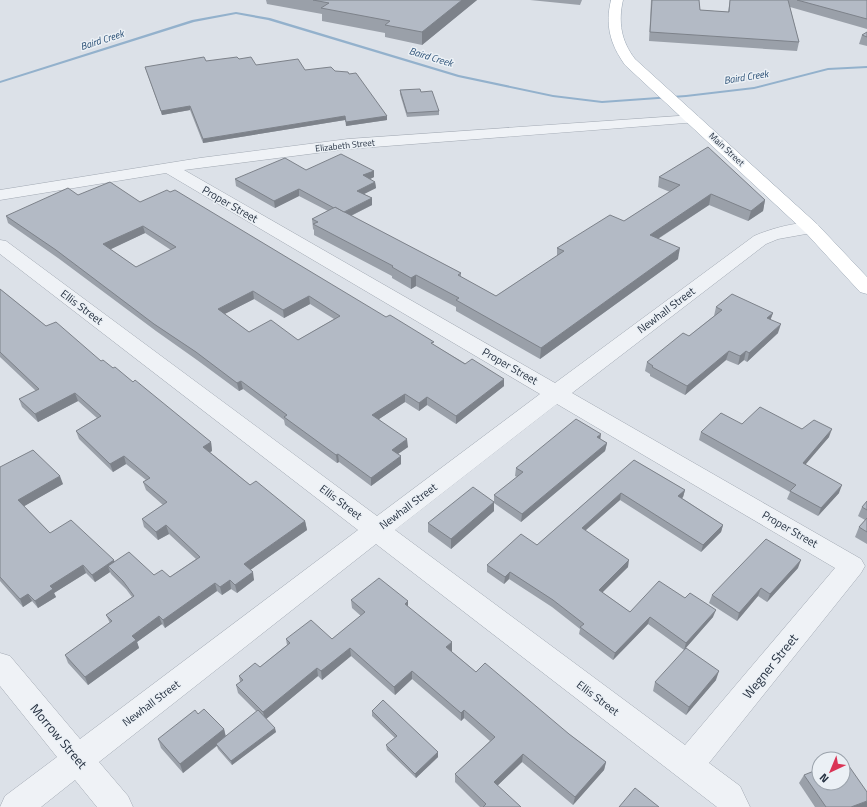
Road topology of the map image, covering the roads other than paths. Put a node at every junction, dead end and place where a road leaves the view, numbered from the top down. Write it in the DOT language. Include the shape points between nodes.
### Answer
graph roads {
  1 [pos="617,0"];
  2 [pos="693,119"];
  3 [pos="168,168"];
  4 [pos="0,195"];
  5 [pos="811,228"];
  6 [pos="0,245"];
  7 [pos="867,288"];
  8 [pos="556,393"];
  9 [pos="377,530"];
  10 [pos="852,566"];
  11 [pos="0,665"];
  12 [pos="78,759"];
  13 [pos="687,766"];
  14 [pos="16,807"];
  15 [pos="117,807"];
  16 [pos="734,807"];
  1 -- 2 [label="main road, Main Street" via="612,23 619,45 630,62"];
  2 -- 3 [label="street, Elizabeth Street" via="367,142"];
  2 -- 5 [label="main road, Main Street"];
  3 -- 4 [label="street, Elizabeth Street"];
  3 -- 8 [label="street, Proper Street"];
  5 -- 7 [label="main road, Main Street"];
  5 -- 8 [label="street, Newhall Street" via="774,234 760,240"];
  6 -- 9 [label="street, Ellis Street"];
  8 -- 9 [label="street, Newhall Street"];
  8 -- 10 [label="street, Proper Street"];
  9 -- 12 [label="street, Newhall Street"];
  9 -- 13 [label="street, Ellis Street"];
  10 -- 13 [label="street, Wegner Street"];
  11 -- 12 [label="street, Morrow Street"];
  12 -- 14 [label="street, Newhall Street"];
  12 -- 15 [label="street, Morrow Street"];
  13 -- 16 [label="street, Ellis Street" via="729,797"];
}
